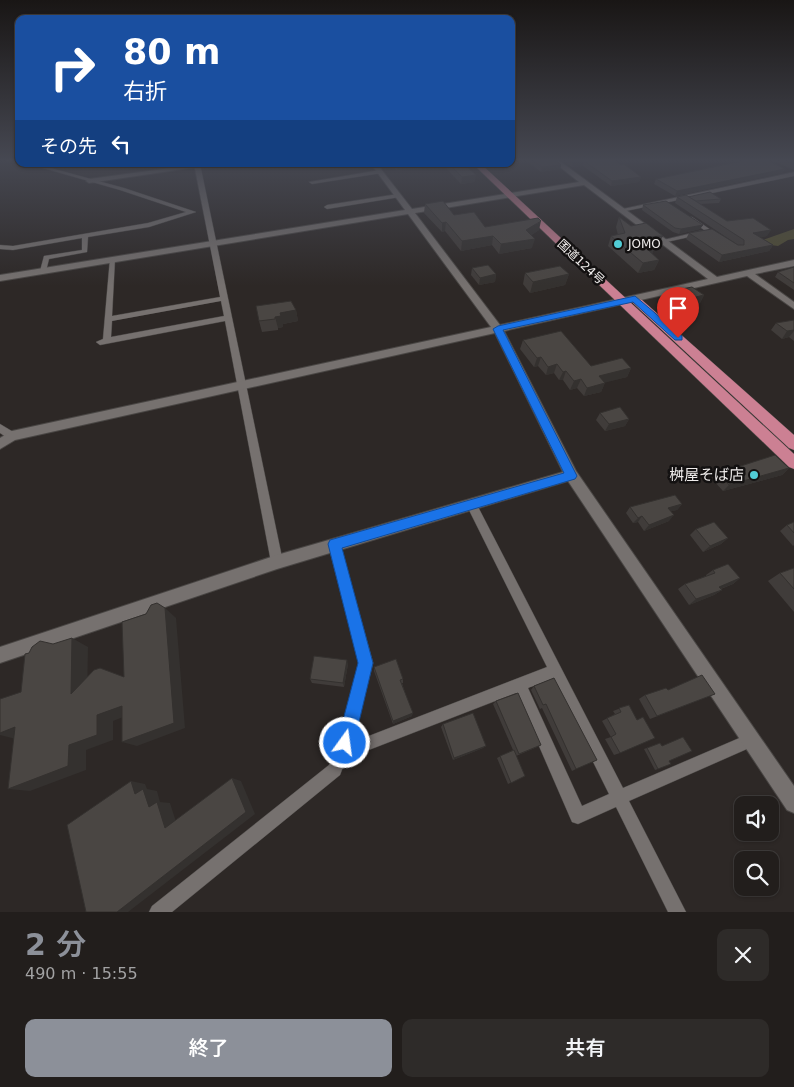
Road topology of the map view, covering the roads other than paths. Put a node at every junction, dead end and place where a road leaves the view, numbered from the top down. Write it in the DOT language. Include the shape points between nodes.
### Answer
graph roads {
  1 [pos="665,201"];
  2 [pos="160,202"];
  3 [pos="204,202"];
  4 [pos="362,202"];
  5 [pos="402,202"];
  6 [pos="468,202"];
  7 [pos="523,202"];
  8 [pos="610,202"];
  9 [pos="662,202"];
  10 [pos="672,206"];
  11 [pos="327,207"];
  12 [pos="621,210"];
  13 [pos="409,211"];
  14 [pos="192,212"];
  15 [pos="206,215"];
  16 [pos="687,216"];
  17 [pos="710,231"];
  18 [pos="85,236"];
  19 [pos="723,240"];
  20 [pos="662,241"];
  21 [pos="213,243"];
  22 [pos="0,247"];
  23 [pos="112,260"];
  24 [pos="794,263"];
  25 [pos="43,271"];
  26 [pos="748,273"];
  27 [pos="0,278"];
  28 [pos="715,280"];
  29 [pos="224,298"];
  30 [pos="629,300"];
  31 [pos="794,306"];
  32 [pos="228,318"];
  33 [pos="109,319"];
  34 [pos="498,329"];
  35 [pos="242,385"];
  36 [pos="0,428"];
  37 [pos="12,436"];
  38 [pos="0,444"];
  39 [pos="794,444"];
  40 [pos="794,463"];
  41 [pos="571,476"];
  42 [pos="471,504"];
  43 [pos="334,544"];
  44 [pos="277,562"];
  45 [pos="0,655"];
  46 [pos="555,670"];
  47 [pos="519,684"];
  48 [pos="751,740"];
  49 [pos="345,743"];
  50 [pos="619,798"];
  51 [pos="794,803"];
  52 [pos="158,912"];
  53 [pos="678,912"];
  1 -- 10 [label="street"];
  2 -- 14 [label="street"];
  3 -- 15 [label="street"];
  4 -- 11 [label="street"];
  5 -- 13 [label="street"];
  6 -- 13 [label="street"];
  7 -- 30 [label="highway, 国道124号"];
  8 -- 12 [label="street"];
  9 -- 12 [label="street"];
  12 -- 20 [label="street"];
  13 -- 21 [label="street"];
  13 -- 34 [label="street"];
  14 -- 15 [label="street"];
  14 -- 18 [label="street" via="149,225"];
  15 -- 21 [label="street"];
  16 -- 17 [label="street"];
  17 -- 19 [label="street"];
  17 -- 20 [label="street"];
  18 -- 22 [label="street" via="13,248"];
  18 -- 25 [label="street" via="85,251 46,257"];
  20 -- 28 [label="street"];
  21 -- 23 [label="street"];
  21 -- 29 [label="street"];
  23 -- 25 [label="street"];
  23 -- 33 [label="street"];
  24 -- 26 [label="street"];
  25 -- 27 [label="street"];
  26 -- 28 [label="street"];
  26 -- 31 [label="street"];
  28 -- 30 [label="street"];
  29 -- 32 [label="street"];
  29 -- 33 [label="street"];
  30 -- 34 [label="street"];
  30 -- 39 [label="highway, 国道124号"];
  30 -- 40 [label="highway, 国道124号"];
  32 -- 33 [label="street" via="104,341"];
  32 -- 35 [label="street"];
  34 -- 35 [label="street"];
  34 -- 41 [label="street"];
  35 -- 37 [label="street"];
  35 -- 44 [label="street"];
  36 -- 37 [label="street"];
  37 -- 38 [label="street"];
  41 -- 42 [label="street"];
  41 -- 48 [label="street"];
  42 -- 43 [label="street"];
  42 -- 46 [label="street"];
  43 -- 44 [label="street"];
  43 -- 49 [label="street" via="366,663"];
  44 -- 45 [label="street"];
  46 -- 47 [label="street"];
  46 -- 50 [label="street"];
  47 -- 49 [label="street" via="361,746"];
  47 -- 50 [label="street" via="578,816"];
  48 -- 50 [label="street"];
  48 -- 51 [label="street"];
  49 -- 52 [label="street" via="335,770"];
  50 -- 53 [label="street"];
}
